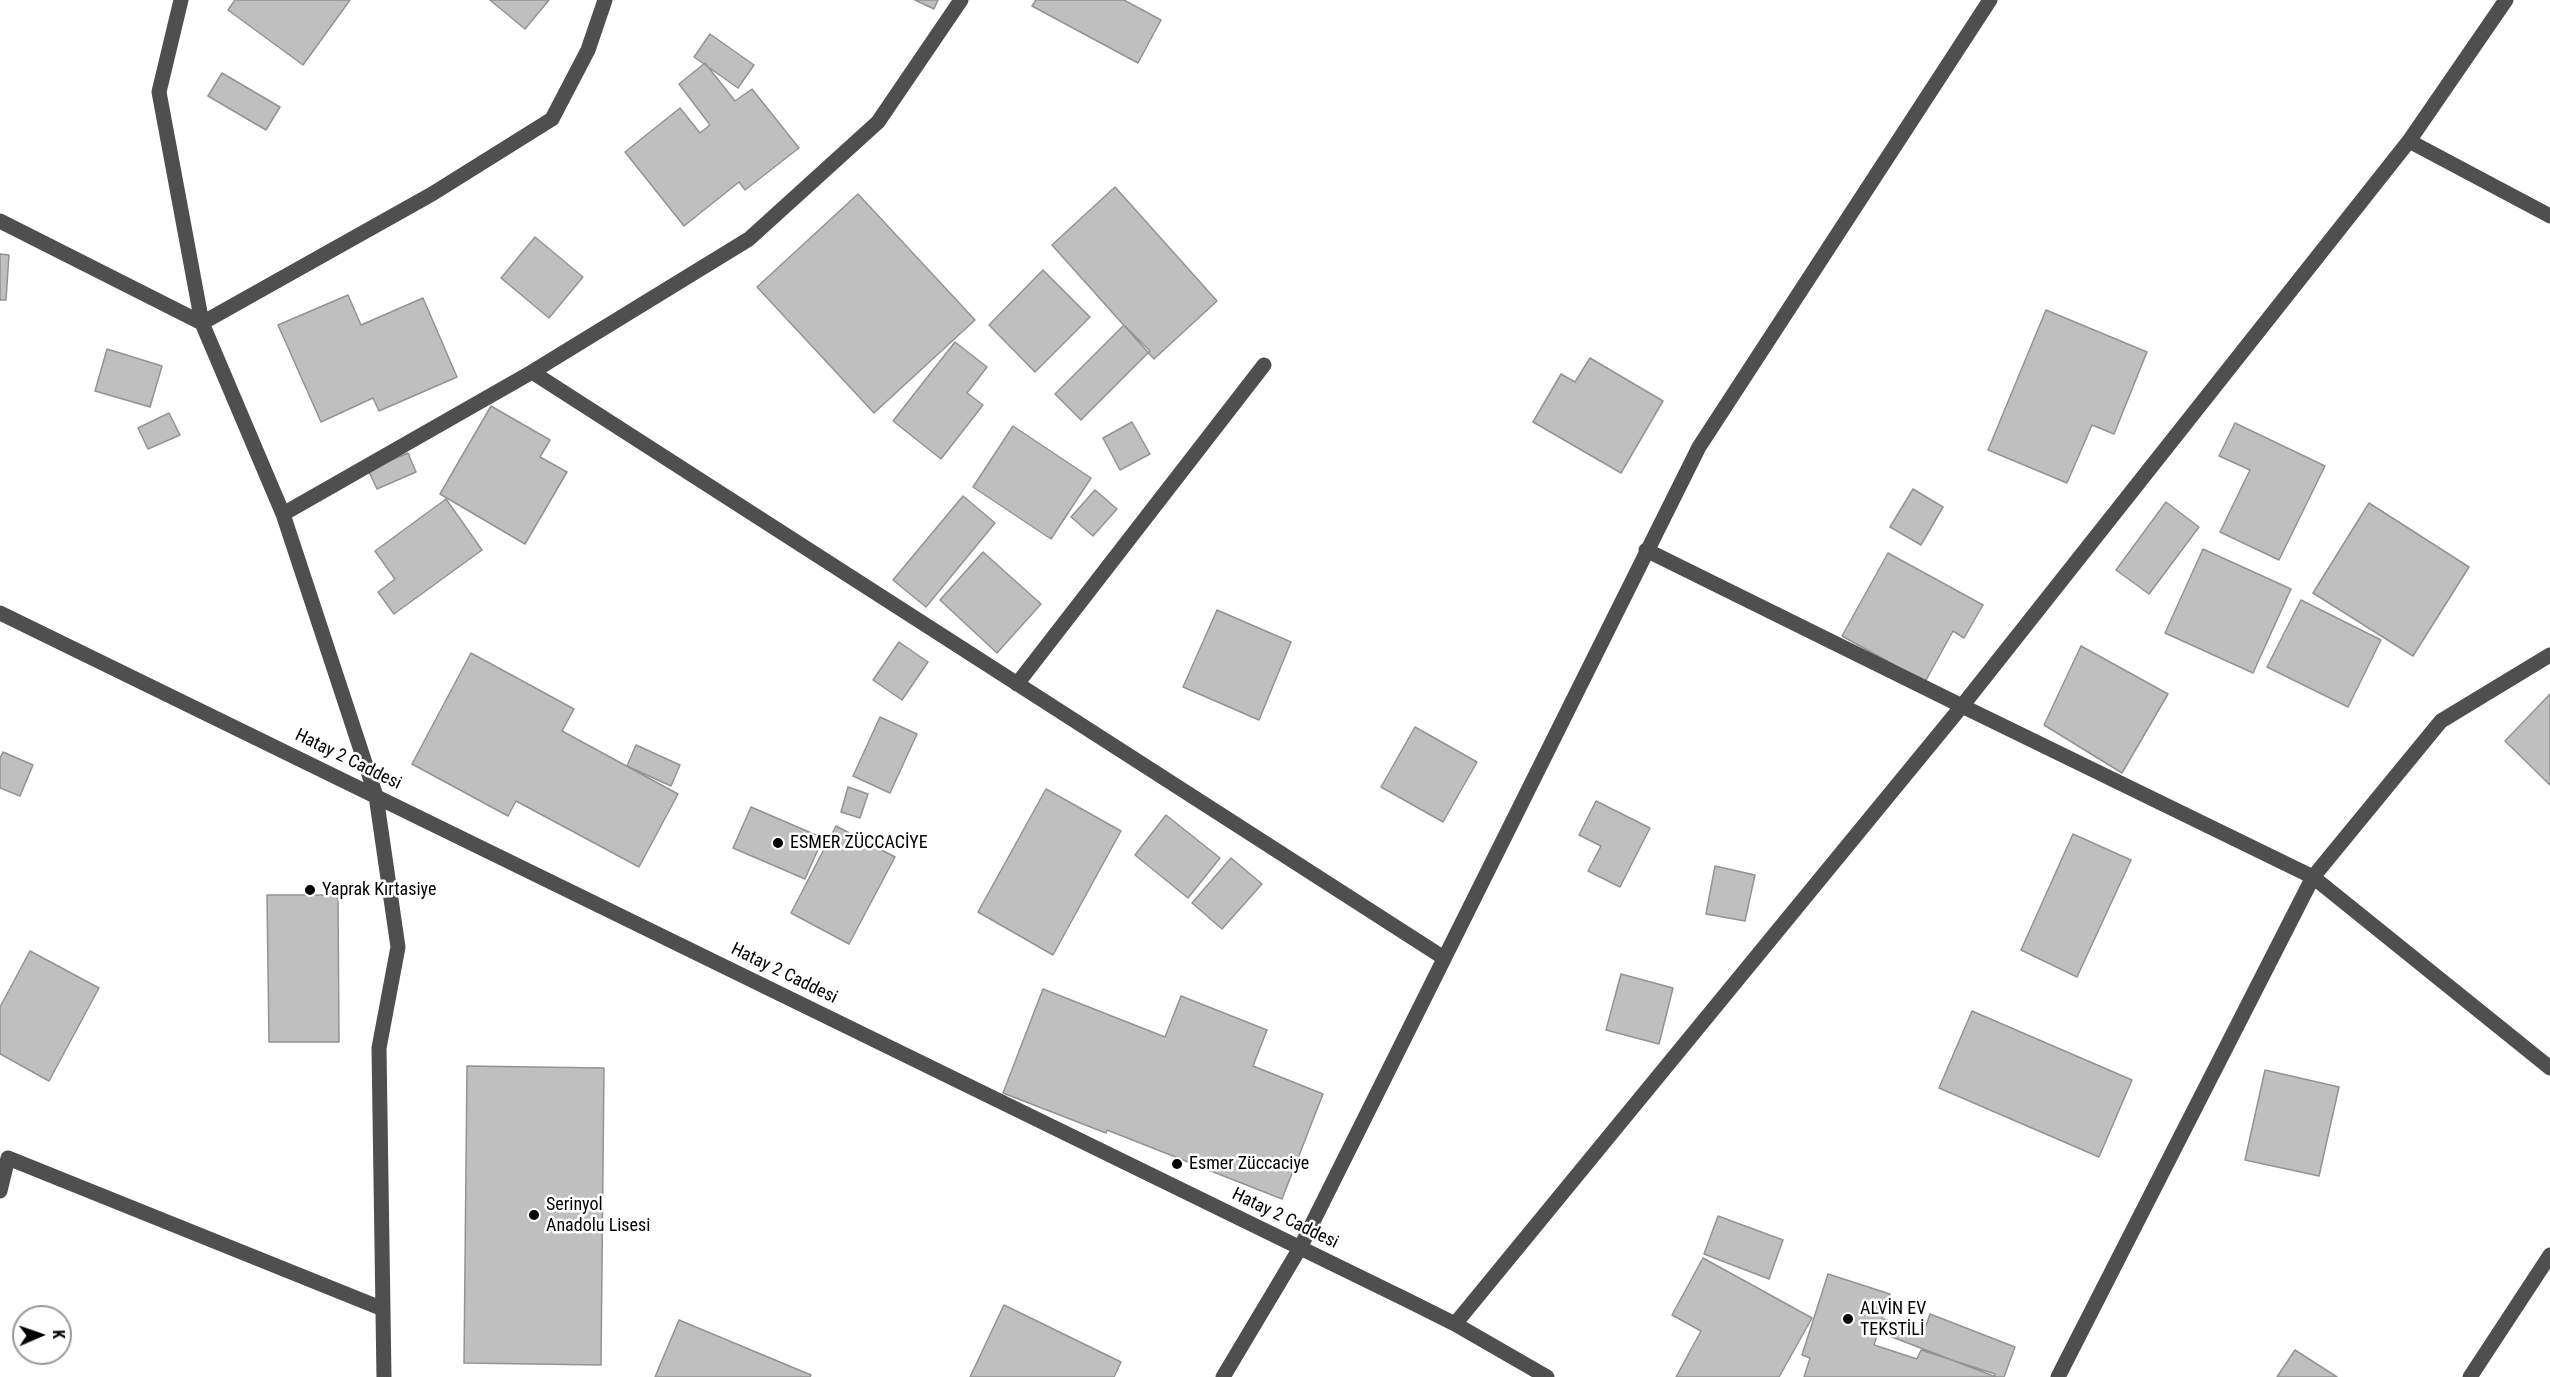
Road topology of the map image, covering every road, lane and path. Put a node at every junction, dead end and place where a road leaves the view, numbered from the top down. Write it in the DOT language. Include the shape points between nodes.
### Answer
graph roads {
  1 [pos="181,0"];
  2 [pos="605,0"];
  3 [pos="961,0"];
  4 [pos="1990,0"];
  5 [pos="2506,0"];
  6 [pos="2409,141"];
  7 [pos="2550,216"];
  8 [pos="0,221"];
  9 [pos="202,323"];
  10 [pos="1264,365"];
  11 [pos="532,372"];
  12 [pos="283,513"];
  13 [pos="1646,550"];
  14 [pos="0,614"];
  15 [pos="2550,655"];
  16 [pos="1017,684"];
  17 [pos="1962,706"];
  18 [pos="376,796"];
  19 [pos="2313,877"];
  20 [pos="1444,958"];
  21 [pos="2550,1068"];
  22 [pos="4,1156"];
  23 [pos="0,1191"];
  24 [pos="1300,1248"];
  25 [pos="2550,1256"];
  26 [pos="383,1310"];
  27 [pos="1455,1324"];
  28 [pos="384,1377"];
  29 [pos="1223,1377"];
  30 [pos="1547,1377"];
  31 [pos="2058,1377"];
  32 [pos="2470,1377"];
  1 -- 9 [label="street" via="159,92"];
  2 -- 9 [label="street" via="588,50 552,119 432,194"];
  3 -- 11 [label="street" via="878,122 749,239"];
  4 -- 13 [label="street" via="1699,447"];
  5 -- 6 [label="street"];
  6 -- 7 [label="street"];
  6 -- 17 [label="street"];
  8 -- 9 [label="street"];
  9 -- 12 [label="street"];
  10 -- 16 [label="street"];
  11 -- 12 [label="street"];
  11 -- 16 [label="street"];
  12 -- 18 [label="street"];
  13 -- 17 [label="street"];
  13 -- 20 [label="street"];
  14 -- 18 [label="street, Hatay 2 Caddesi"];
  15 -- 19 [label="street" via="2441,720"];
  16 -- 20 [label="street"];
  17 -- 19 [label="street"];
  17 -- 27 [label="street"];
  18 -- 24 [label="street, Hatay 2 Caddesi"];
  18 -- 26 [label="street" via="398,947 379,1048"];
  19 -- 21 [label="street"];
  19 -- 31 [label="street"];
  20 -- 24 [label="street"];
  22 -- 23 [label="street"];
  22 -- 26 [label="street"];
  24 -- 27 [label="street, Hatay 2 Caddesi"];
  24 -- 29 [label="street"];
  25 -- 32 [label="street"];
  26 -- 28 [label="street"];
  27 -- 30 [label="street, Hatay 2 Caddesi"];
}
